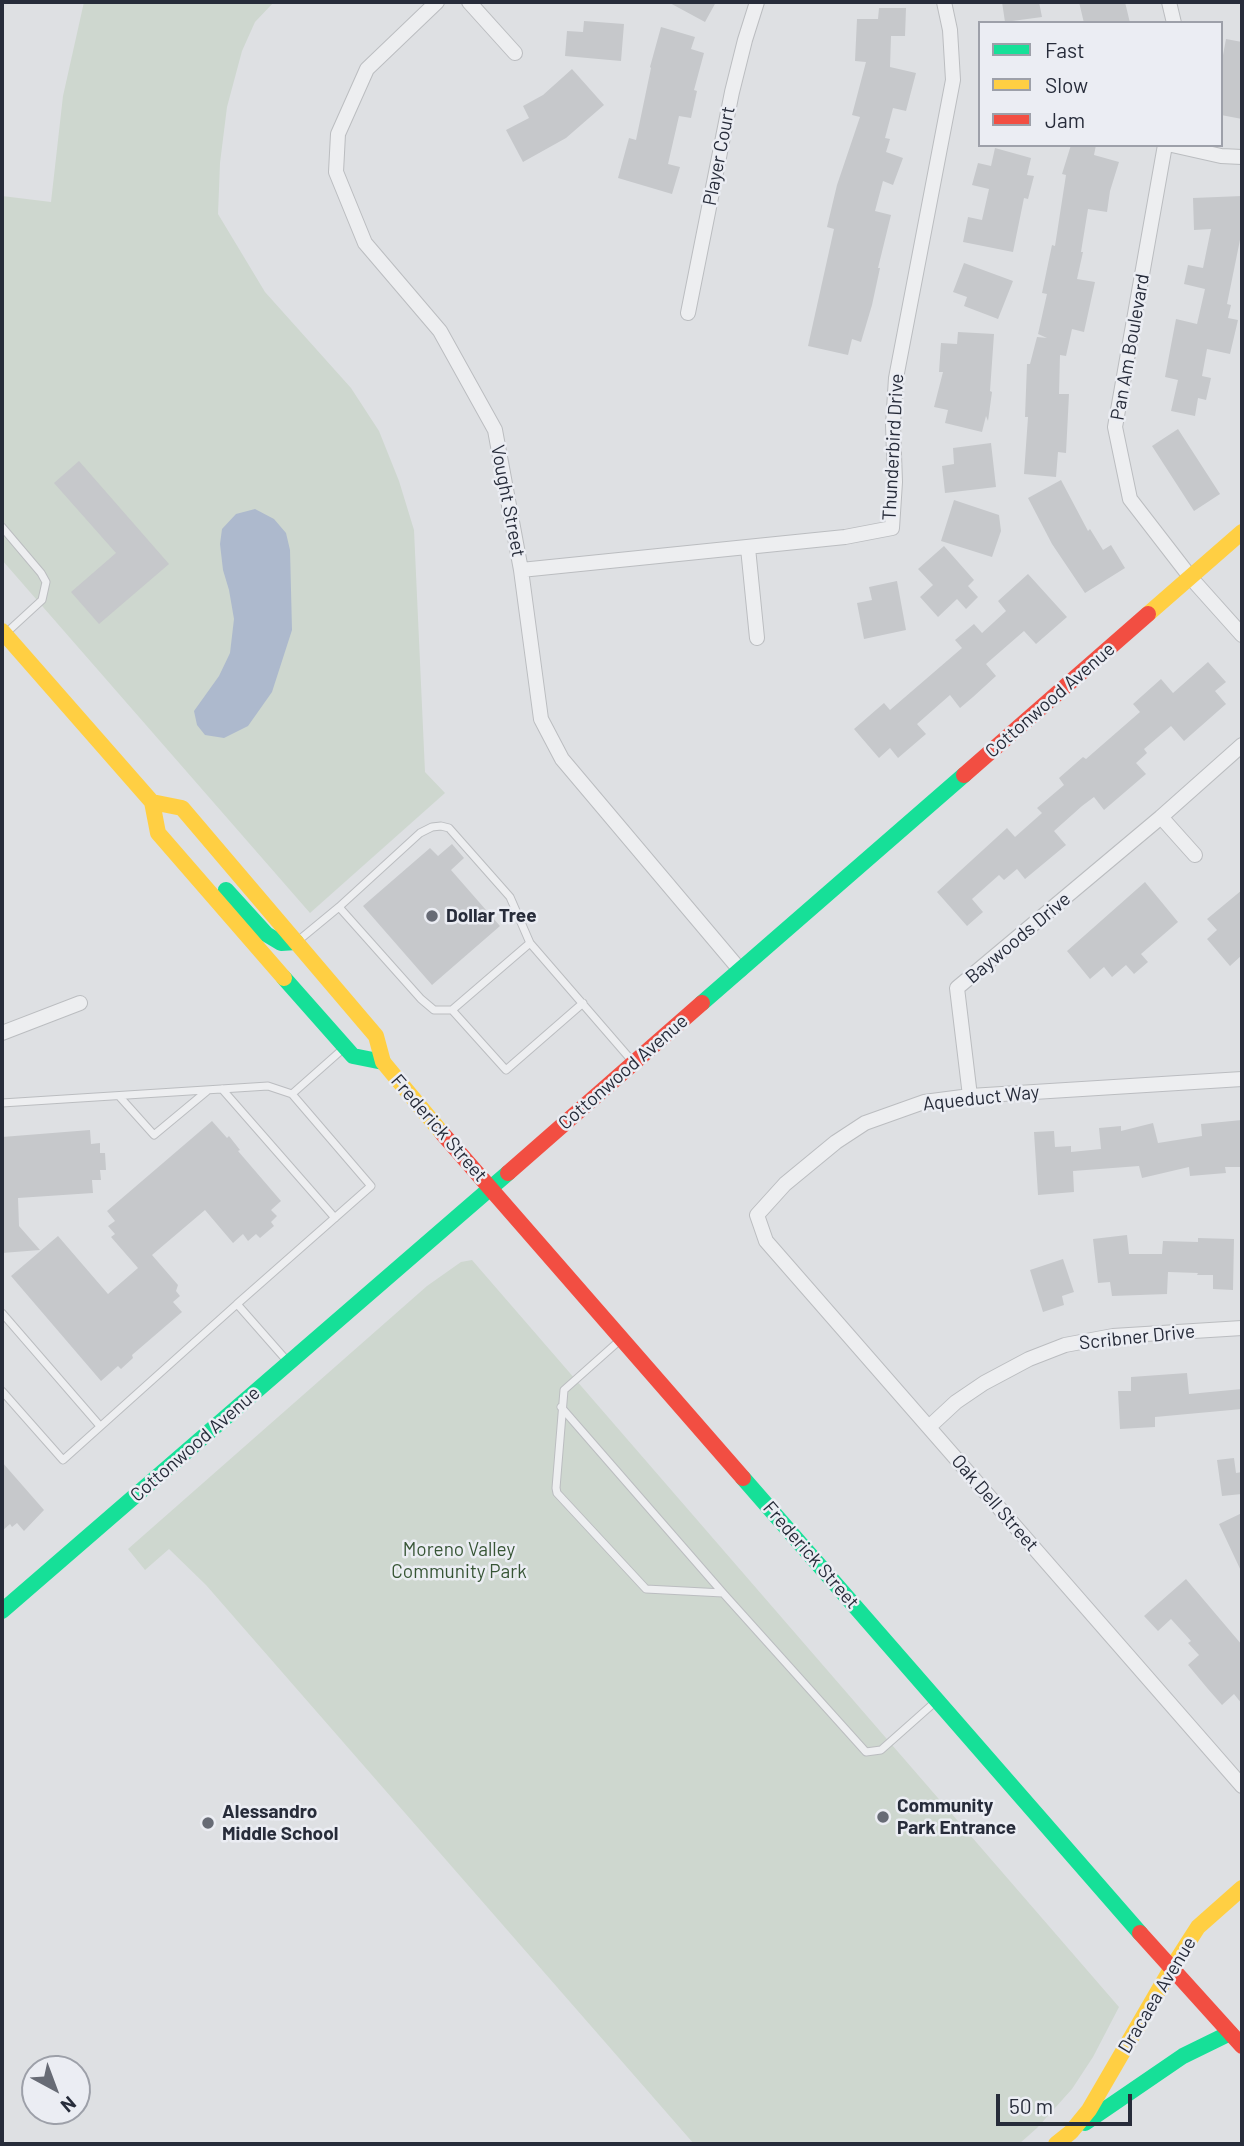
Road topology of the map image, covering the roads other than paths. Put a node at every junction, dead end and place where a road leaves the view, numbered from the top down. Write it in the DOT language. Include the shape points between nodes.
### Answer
graph roads {
  1 [pos="438,2"];
  2 [pos="468,2"];
  3 [pos="757,2"];
  4 [pos="944,2"];
  5 [pos="1170,2"];
  6 [pos="1174,21"];
  7 [pos="515,53"];
  8 [pos="1165,147"];
  9 [pos="1181,147"];
  10 [pos="1242,157"];
  11 [pos="688,313"];
  12 [pos="2,527"];
  13 [pos="1242,532"];
  14 [pos="748,548"];
  15 [pos="521,570"];
  16 [pos="1191,578"];
  17 [pos="3,633"];
  18 [pos="1242,635"];
  19 [pos="757,638"];
  20 [pos="1242,745"];
  21 [pos="152,802"];
  22 [pos="1161,817"];
  23 [pos="1195,855"];
  24 [pos="196,877"];
  25 [pos="339,906"];
  26 [pos="296,942"];
  27 [pos="530,943"];
  28 [pos="740,970"];
  29 [pos="80,1003"];
  30 [pos="583,1003"];
  31 [pos="452,1010"];
  32 [pos="2,1033"];
  33 [pos="345,1047"];
  34 [pos="383,1062"];
  35 [pos="634,1063"];
  36 [pos="1242,1079"];
  37 [pos="222,1089"];
  38 [pos="209,1090"];
  39 [pos="292,1094"];
  40 [pos="119,1096"];
  41 [pos="970,1096"];
  42 [pos="2,1103"];
  43 [pos="489,1187"];
  44 [pos="757,1215"];
  45 [pos="335,1218"];
  46 [pos="237,1304"];
  47 [pos="2,1313"];
  48 [pos="1242,1328"];
  49 [pos="622,1338"];
  50 [pos="289,1363"];
  51 [pos="2,1391"];
  52 [pos="561,1407"];
  53 [pos="100,1426"];
  54 [pos="929,1427"];
  55 [pos="723,1592"];
  56 [pos="2,1609"];
  57 [pos="938,1700"];
  58 [pos="1242,1786"];
  59 [pos="1242,1888"];
  60 [pos="1171,1969"];
  61 [pos="1230,2033"];
  62 [pos="1242,2046"];
  63 [pos="1071,2132"];
  64 [pos="1056,2144"];
  1 -- 15 [label="street, Vought Street" via="367,69 338,134 336,172 365,243 440,331 495,430"];
  2 -- 7 [label="street"];
  3 -- 11 [label="street, Player Court" via="732,92"];
  4 -- 14 [label="street, Thunderbird Drive" via="953,80 896,378 892,528"];
  5 -- 6 [label="street"];
  8 -- 16 [label="street, Pan Am Boulevard" via="1115,427 1130,499"];
  9 -- 10 [label="street"];
  12 -- 17 [label="lane" via="46,582 43,600"];
  13 -- 16 [label="main road, Cottonwood Avenue"];
  14 -- 15 [label="street, Thunderbird Drive"];
  14 -- 19 [label="street"];
  15 -- 28 [label="street, Vought Street" via="541,719 562,760"];
  16 -- 18 [label="street, Pan Am Boulevard"];
  16 -- 28 [label="main road, Cottonwood Avenue"];
  17 -- 21 [label="main road, Frederick Street"];
  20 -- 22 [label="street, Baywoods Drive"];
  21 -- 24 [label="main road, Frederick Street" via="158,833"];
  21 -- 26 [label="main road, Frederick Street" via="182,808"];
  22 -- 23 [label="street"];
  22 -- 41 [label="street, Baywoods Drive" via="957,988"];
  24 -- 26 [label="main road" via="220,884 266,934 281,943"];
  24 -- 33 [label="main road, Frederick Street"];
  25 -- 26 [label="lane"];
  25 -- 27 [label="lane" via="420,833 441,826 449,828 510,897"];
  25 -- 31 [label="lane" via="427,1004 434,1010"];
  26 -- 34 [label="main road, Frederick Street" via="376,1036"];
  27 -- 30 [label="lane"];
  27 -- 31 [label="lane"];
  28 -- 35 [label="main road, Cottonwood Avenue"];
  29 -- 32 [label="street"];
  30 -- 31 [label="lane" via="506,1070"];
  30 -- 35 [label="lane"];
  33 -- 34 [label="main road, Frederick Street" via="353,1056"];
  33 -- 39 [label="lane"];
  34 -- 43 [label="main road, Frederick Street"];
  35 -- 43 [label="main road, Cottonwood Avenue"];
  36 -- 41 [label="street, Aqueduct Way"];
  37 -- 38 [label="lane"];
  37 -- 39 [label="lane" via="268,1086"];
  37 -- 45 [label="lane"];
  38 -- 40 [label="lane"];
  38 -- 40 [label="lane" via="154,1135"];
  39 -- 45 [label="lane" via="371,1186"];
  40 -- 42 [label="lane"];
  41 -- 44 [label="street, Aqueduct Way" via="924,1102 866,1123 785,1184"];
  43 -- 49 [label="main road, Frederick Street"];
  43 -- 50 [label="main road, Cottonwood Avenue"];
  44 -- 54 [label="street, Oak Dell Street" via="766,1241"];
  45 -- 46 [label="lane"];
  46 -- 50 [label="lane"];
  46 -- 53 [label="lane"];
  47 -- 53 [label="lane"];
  48 -- 54 [label="street, Scribner Drive" via="1112,1336 1065,1345 984,1382"];
  49 -- 52 [label="lane" via="564,1391"];
  49 -- 57 [label="main road, Frederick Street"];
  50 -- 56 [label="main road, Cottonwood Avenue"];
  51 -- 53 [label="lane" via="63,1460"];
  52 -- 55 [label="lane"];
  52 -- 55 [label="lane" via="557,1493 646,1589"];
  54 -- 58 [label="street, Oak Dell Street"];
  55 -- 57 [label="lane" via="866,1752 881,1750"];
  57 -- 60 [label="main road, Frederick Street"];
  59 -- 60 [label="main road, Dracaea Avenue" via="1198,1927"];
  60 -- 61 [label="main road, Frederick Street"];
  60 -- 63 [label="main road, Dracaea Avenue" via="1089,2110"];
  61 -- 62 [label="main road, Frederick Street"];
  61 -- 63 [label="main road" via="1183,2056"];
  63 -- 64 [label="main road, Dracaea Avenue"];
}
